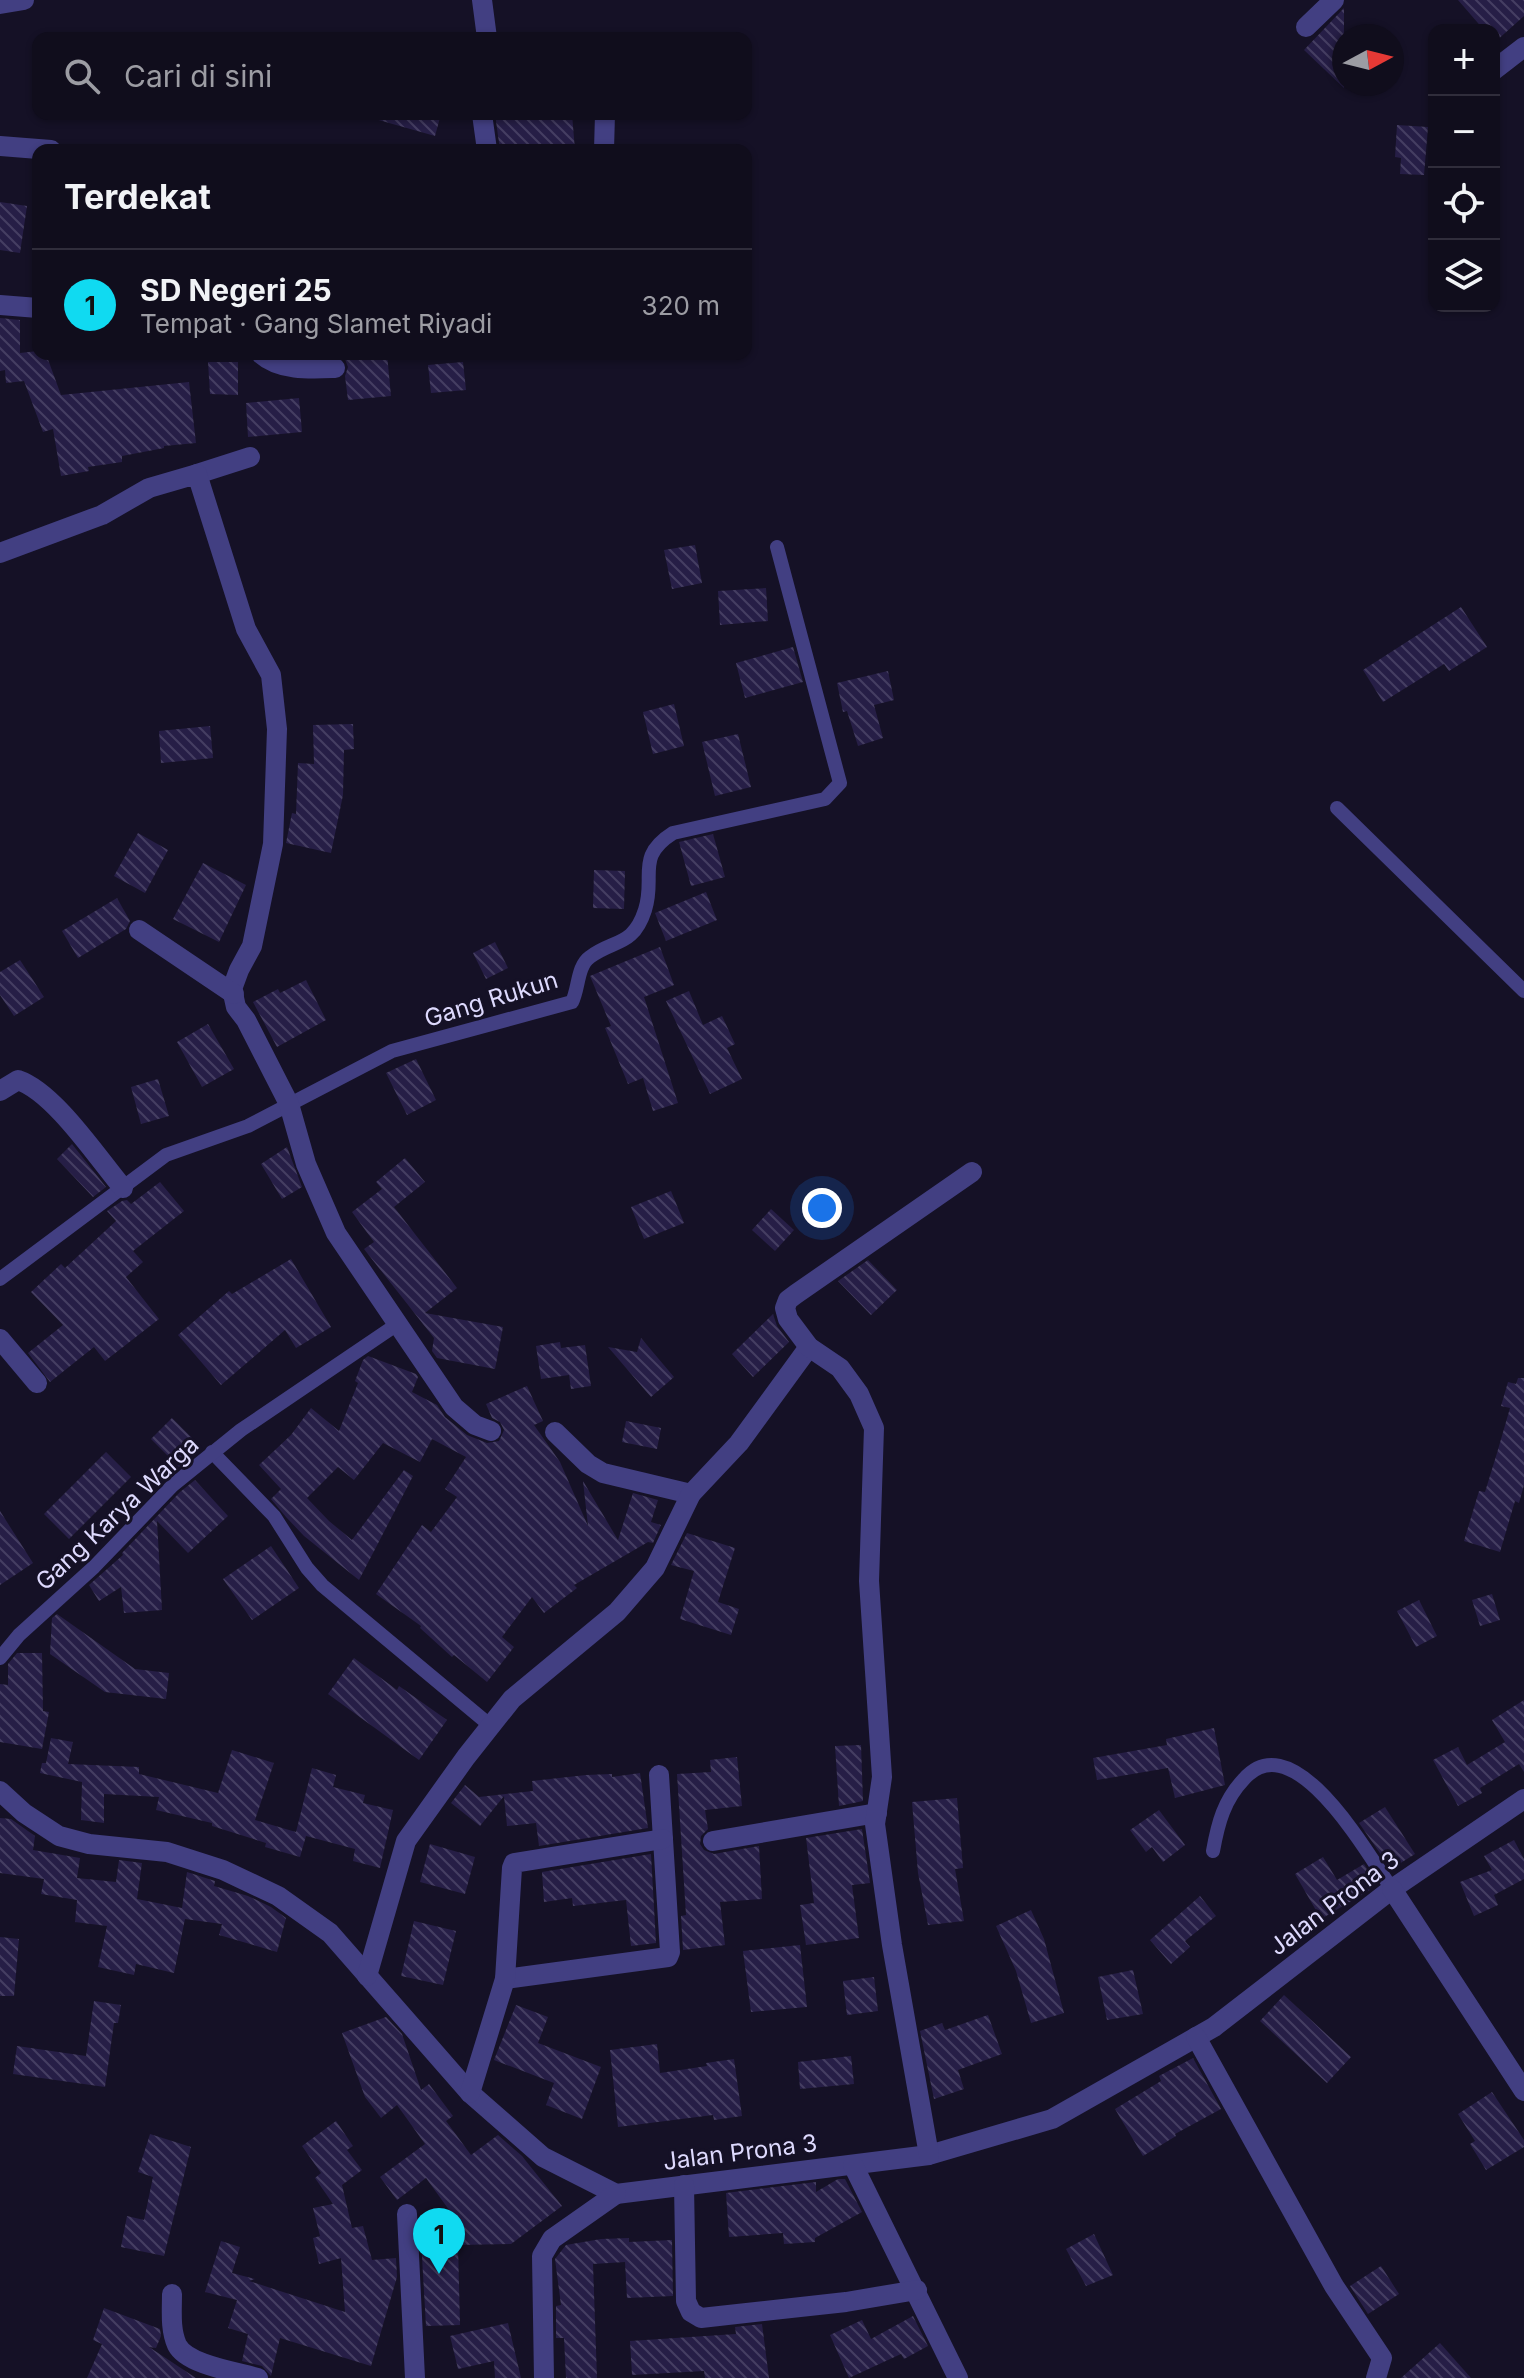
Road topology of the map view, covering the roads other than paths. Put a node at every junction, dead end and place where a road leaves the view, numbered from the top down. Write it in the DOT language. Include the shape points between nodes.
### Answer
graph roads {
  1 [pos="24,0"];
  2 [pos="482,0"];
  3 [pos="1334,0"];
  4 [pos="0,4"];
  5 [pos="1306,27"];
  6 [pos="486,32"];
  7 [pos="1524,47"];
  8 [pos="1500,65"];
  9 [pos="483,120"];
  10 [pos="605,120"];
  11 [pos="486,144"];
  12 [pos="604,144"];
  13 [pos="0,146"];
  14 [pos="32,149"];
  15 [pos="0,305"];
  16 [pos="32,308"];
  17 [pos="267,360"];
  18 [pos="335,368"];
  19 [pos="250,457"];
  20 [pos="197,474"];
  21 [pos="777,547"];
  22 [pos="0,553"];
  23 [pos="1337,808"];
  24 [pos="139,930"];
  25 [pos="1524,991"];
  26 [pos="234,994"];
  27 [pos="0,1091"];
  28 [pos="289,1104"];
  29 [pos="972,1172"];
  30 [pos="123,1188"];
  31 [pos="0,1279"];
  32 [pos="399,1323"];
  33 [pos="0,1339"];
  34 [pos="809,1347"];
  35 [pos="37,1383"];
  36 [pos="491,1431"];
  37 [pos="555,1432"];
  38 [pos="212,1452"];
  39 [pos="691,1494"];
  40 [pos="0,1658"];
  41 [pos="491,1726"];
  42 [pos="659,1775"];
  43 [pos="0,1791"];
  44 [pos="1524,1799"];
  45 [pos="877,1813"];
  46 [pos="663,1839"];
  47 [pos="713,1841"];
  48 [pos="1213,1851"];
  49 [pos="1392,1889"];
  50 [pos="367,1976"];
  51 [pos="505,1979"];
  52 [pos="1196,2037"];
  53 [pos="1524,2091"];
  54 [pos="470,2093"];
  55 [pos="929,2155"];
  56 [pos="853,2165"];
  57 [pos="684,2185"];
  58 [pos="616,2194"];
  59 [pos="407,2214"];
  60 [pos="917,2290"];
  61 [pos="172,2294"];
  62 [pos="258,2378"];
  63 [pos="415,2378"];
  64 [pos="544,2378"];
  65 [pos="958,2378"];
  66 [pos="1376,2378"];
  1 -- 4 [label="street"];
  2 -- 6 [label="street"];
  3 -- 5 [label="street"];
  7 -- 8 [label="street"];
  9 -- 11 [label="street"];
  10 -- 12 [label="street"];
  13 -- 14 [label="street"];
  15 -- 16 [label="street"];
  17 -- 18 [label="street"];
  19 -- 20 [label="street"];
  20 -- 22 [label="street" via="149,488 102,515"];
  20 -- 26 [label="street" via="246,629 271,675 277,729 273,844 252,946"];
  21 -- 28 [label="lane, Gang Rukun" via="840,783 825,799 673,833 658,843 650,857 645,910 629,939 589,957 572,1002 392,1051"];
  23 -- 25 [label="lane"];
  24 -- 26 [label="street"];
  26 -- 28 [label="street" via="236,1007"];
  27 -- 30 [label="street" via="18,1080 31,1084"];
  28 -- 30 [label="lane, Gang Rukun" via="248,1126 166,1155"];
  28 -- 32 [label="street" via="306,1164 336,1233"];
  29 -- 34 [label="street" via="788,1300 788,1319"];
  30 -- 31 [label="lane, Gang Rukun"];
  32 -- 36 [label="street" via="454,1407"];
  32 -- 38 [label="lane, Gang Karya Warga"];
  33 -- 35 [label="street"];
  34 -- 39 [label="street" via="739,1443"];
  34 -- 45 [label="street" via="840,1368 874,1428 869,1581 882,1777"];
  37 -- 39 [label="street" via="603,1473"];
  38 -- 40 [label="lane, Gang Karya Warga"];
  38 -- 41 [label="lane" via="274,1516 322,1585"];
  39 -- 41 [label="street" via="655,1568 617,1612 512,1699"];
  41 -- 50 [label="street" via="406,1841"];
  42 -- 46 [label="street"];
  43 -- 50 [label="street" via="59,1836 167,1852 278,1896 330,1933"];
  44 -- 49 [label="street, Jalan Prona 3"];
  45 -- 47 [label="street"];
  45 -- 55 [label="street" via="892,1945"];
  46 -- 51 [label="street" via="514,1863"];
  46 -- 51 [label="street" via="668,1957"];
  48 -- 49 [label="lane" via="1218,1820 1233,1790 1252,1770 1274,1765 1302,1776 1333,1805"];
  49 -- 52 [label="street, Jalan Prona 3"];
  49 -- 53 [label="street"];
  50 -- 54 [label="street"];
  51 -- 54 [label="street"];
  52 -- 55 [label="street, Jalan Prona 3" via="1052,2119"];
  52 -- 66 [label="street" via="1334,2286 1382,2358"];
  54 -- 58 [label="street" via="543,2157"];
  55 -- 56 [label="street, Jalan Prona 3"];
  56 -- 57 [label="street, Jalan Prona 3"];
  56 -- 60 [label="street"];
  57 -- 58 [label="street, Jalan Prona 3"];
  57 -- 60 [label="street" via="686,2301 701,2318"];
  58 -- 64 [label="street" via="552,2239 542,2256"];
  59 -- 63 [label="street"];
  60 -- 65 [label="street"];
  61 -- 62 [label="street" via="178,2348 197,2362"];
}
